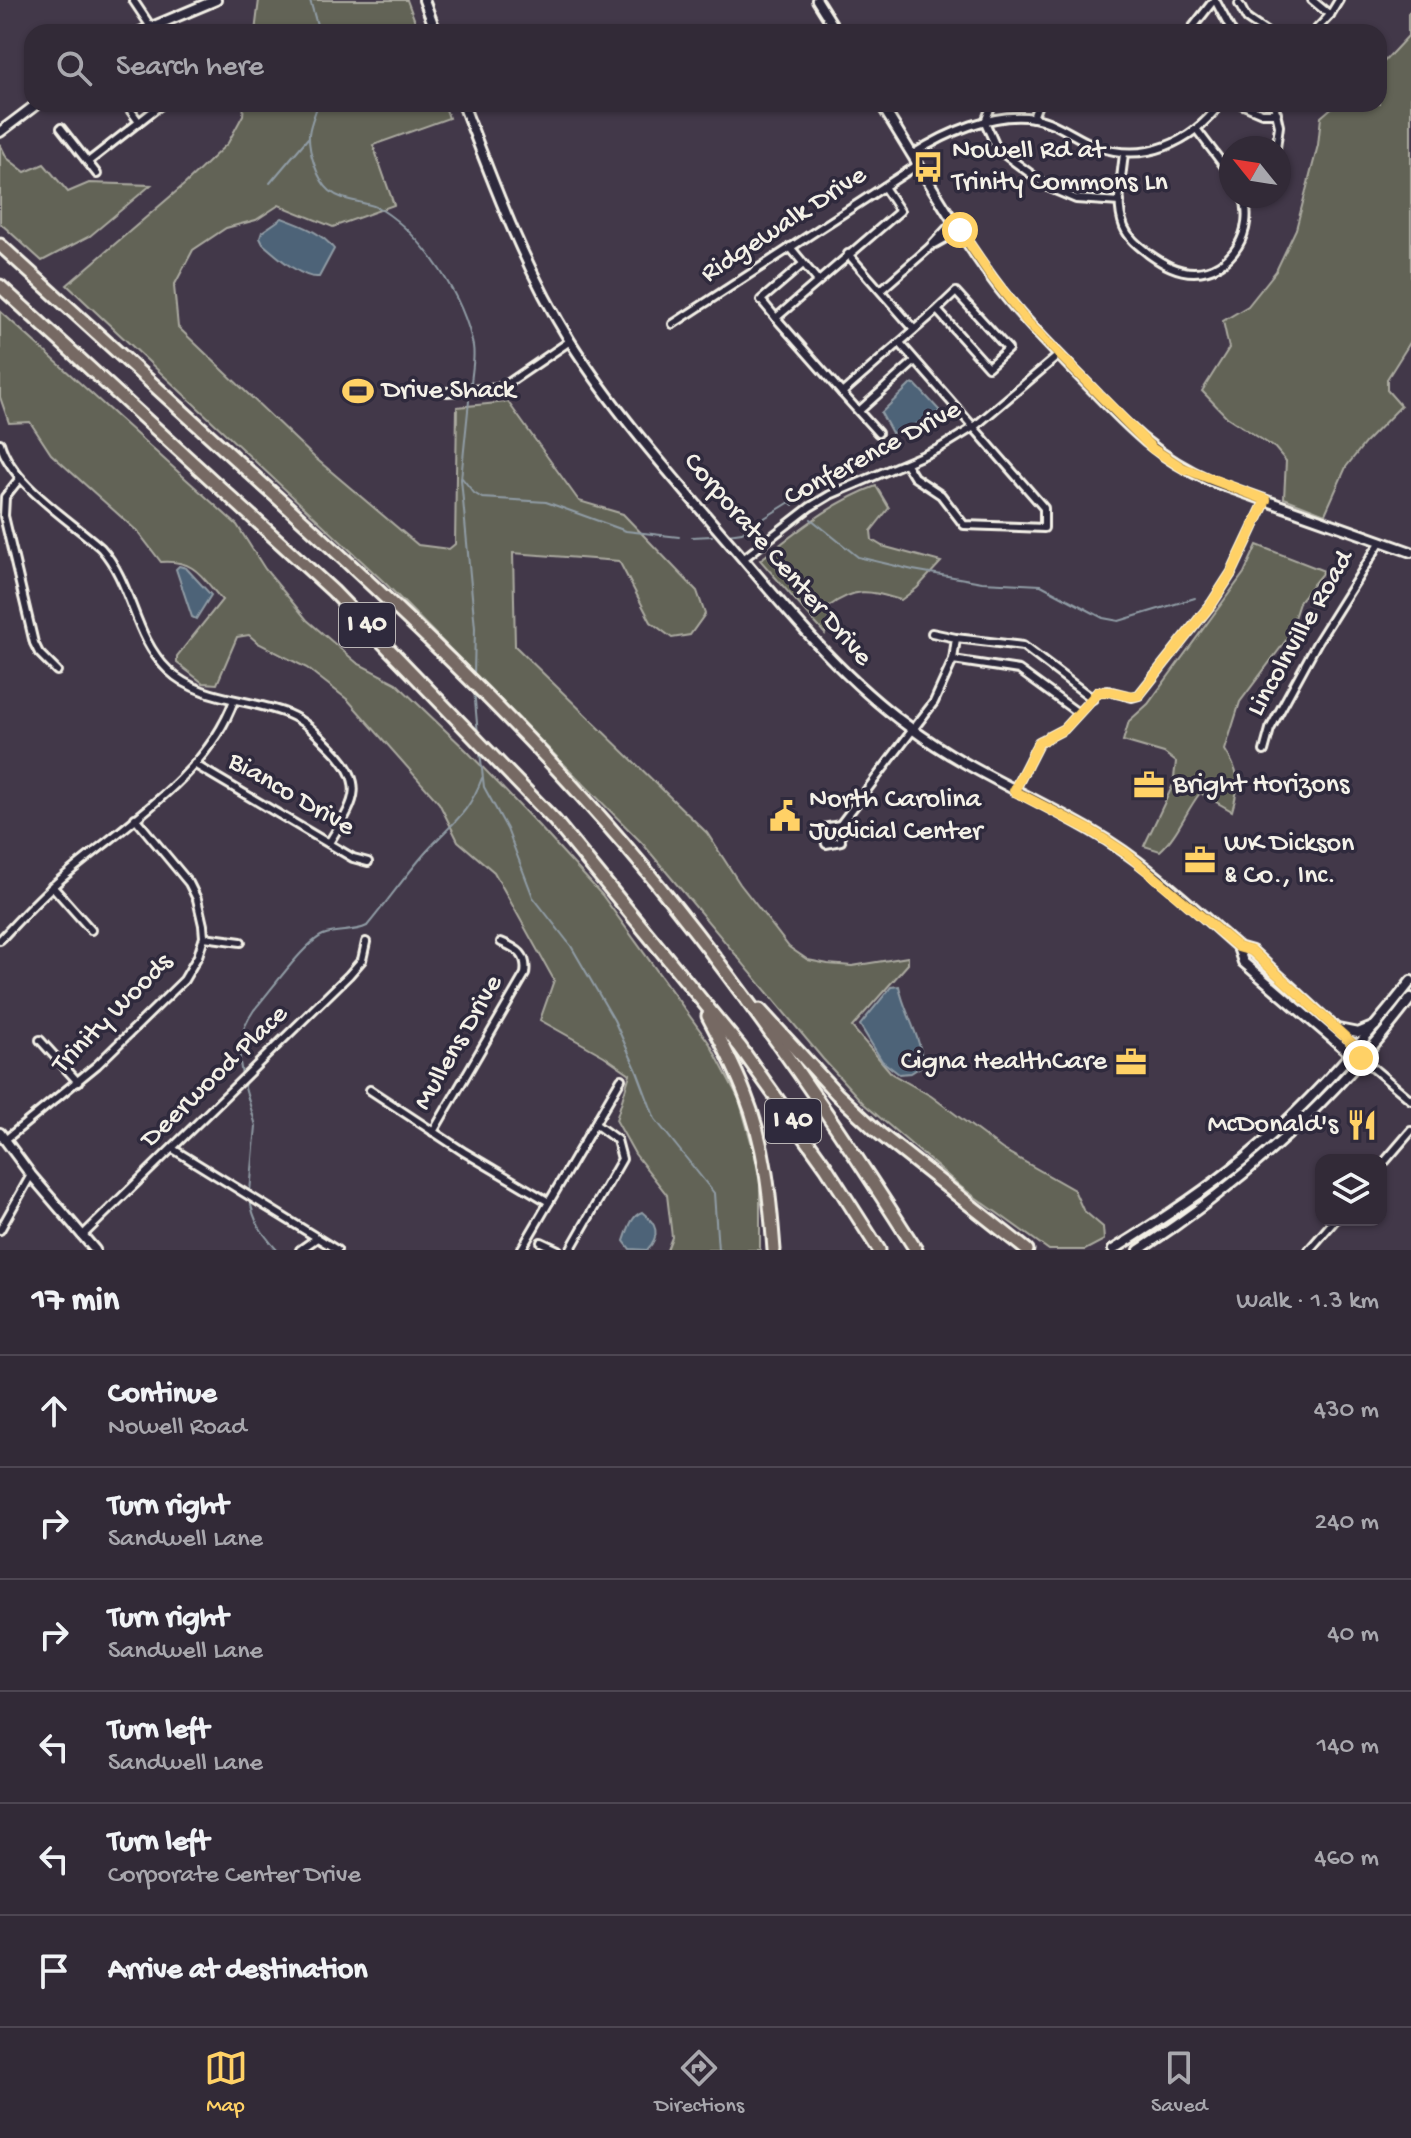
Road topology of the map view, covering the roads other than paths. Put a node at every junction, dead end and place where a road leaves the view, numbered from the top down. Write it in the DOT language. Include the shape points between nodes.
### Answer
graph roads {
  1 [pos="133,0"];
  2 [pos="216,0"];
  3 [pos="424,0"];
  4 [pos="817,0"];
  5 [pos="1214,0"];
  6 [pos="1312,0"];
  7 [pos="1339,0"];
  8 [pos="1239,4"];
  9 [pos="1330,15"];
  10 [pos="149,24"];
  11 [pos="158,24"];
  12 [pos="433,24"];
  13 [pos="832,24"];
  14 [pos="1195,24"];
  15 [pos="1228,24"];
  16 [pos="1254,24"];
  17 [pos="1322,24"];
  18 [pos="25,112"];
  19 [pos="132,112"];
  20 [pos="152,112"];
  21 [pos="466,112"];
  22 [pos="886,112"];
  23 [pos="989,112"];
  24 [pos="1035,112"];
  25 [pos="1213,112"];
  26 [pos="1260,112"];
  27 [pos="1277,113"];
  28 [pos="1033,118"];
  29 [pos="139,122"];
  30 [pos="985,122"];
  31 [pos="61,128"];
  32 [pos="1,129"];
  33 [pos="1197,130"];
  34 [pos="1278,136"];
  35 [pos="1124,153"];
  36 [pos="913,154"];
  37 [pos="1219,159"];
  38 [pos="88,162"];
  39 [pos="919,164"];
  40 [pos="97,174"];
  41 [pos="884,187"];
  42 [pos="1120,202"];
  43 [pos="1247,208"];
  44 [pos="954,221"];
  45 [pos="960,230"];
  46 [pos="0,245"];
  47 [pos="790,247"];
  48 [pos="929,248"];
  49 [pos="848,254"];
  50 [pos="803,264"];
  51 [pos="818,281"];
  52 [pos="0,286"];
  53 [pos="881,290"];
  54 [pos="937,310"];
  55 [pos="776,318"];
  56 [pos="673,324"];
  57 [pos="914,329"];
  58 [pos="570,341"];
  59 [pos="900,343"];
  60 [pos="1059,355"];
  61 [pos="915,361"];
  62 [pos="447,392"];
  63 [pos="842,393"];
  64 [pos="859,411"];
  65 [pos="974,427"];
  66 [pos="878,433"];
  67 [pos="0,443"];
  68 [pos="906,464"];
  69 [pos="20,478"];
  70 [pos="1266,500"];
  71 [pos="1381,541"];
  72 [pos="1411,552"];
  73 [pos="743,559"];
  74 [pos="932,633"];
  75 [pos="956,638"];
  76 [pos="953,660"];
  77 [pos="57,671"];
  78 [pos="1093,699"];
  79 [pos="234,700"];
  80 [pos="1078,713"];
  81 [pos="911,729"];
  82 [pos="1264,751"];
  83 [pos="194,764"];
  84 [pos="1014,791"];
  85 [pos="135,818"];
  86 [pos="840,825"];
  87 [pos="329,843"];
  88 [pos="368,862"];
  89 [pos="52,886"];
  90 [pos="91,930"];
  91 [pos="204,937"];
  92 [pos="0,940"];
  93 [pos="241,942"];
  94 [pos="366,942"];
  95 [pos="501,942"];
  96 [pos="1238,947"];
  97 [pos="1411,981"];
  98 [pos="744,995"];
  99 [pos="699,997"];
  100 [pos="1411,998"];
  101 [pos="1375,1026"];
  102 [pos="1336,1029"];
  103 [pos="40,1040"];
  104 [pos="1353,1051"];
  105 [pos="1361,1058"];
  106 [pos="621,1079"];
  107 [pos="78,1082"];
  108 [pos="370,1090"];
  109 [pos="1411,1100"];
  110 [pos="595,1124"];
  111 [pos="1411,1131"];
  112 [pos="433,1132"];
  113 [pos="3,1136"];
  114 [pos="173,1149"];
  115 [pos="1387,1159"];
  116 [pos="31,1175"];
  117 [pos="549,1202"];
  118 [pos="1330,1226"];
  119 [pos="0,1230"];
  120 [pos="82,1236"];
  121 [pos="317,1238"];
  122 [pos="541,1242"];
  123 [pos="95,1250"];
  124 [pos="300,1250"];
  125 [pos="337,1250"];
  126 [pos="521,1250"];
  127 [pos="558,1250"];
  128 [pos="570,1250"];
  129 [pos="774,1250"];
  130 [pos="879,1250"];
  131 [pos="916,1250"];
  132 [pos="1027,1250"];
  133 [pos="1113,1250"];
  134 [pos="1139,1250"];
  135 [pos="1309,1250"];
  1 -- 10 [label="street"];
  2 -- 11 [label="street"];
  3 -- 12 [label="street"];
  4 -- 13 [label="street"];
  5 -- 14 [label="street"];
  5 -- 15 [label="street"];
  6 -- 9 [label="street"];
  7 -- 9 [label="street"];
  8 -- 16 [label="street"];
  9 -- 17 [label="street"];
  18 -- 32 [label="street"];
  19 -- 29 [label="street"];
  20 -- 29 [label="street"];
  21 -- 58 [label="street, Corporate Center Drive" via="523,254"];
  22 -- 36 [label="street"];
  23 -- 30 [label="street"];
  24 -- 28 [label="street"];
  25 -- 33 [label="street"];
  26 -- 27 [label="street"];
  27 -- 34 [label="street"];
  28 -- 30 [label="street"];
  28 -- 35 [label="street" via="1097,147"];
  29 -- 38 [label="street"];
  30 -- 36 [label="street" via="942,136"];
  30 -- 42 [label="street" via="997,149 1057,192"];
  31 -- 38 [label="street"];
  33 -- 35 [label="street" via="1170,146"];
  33 -- 37 [label="street"];
  35 -- 42 [label="street"];
  36 -- 39 [label="street"];
  38 -- 40 [label="street"];
  39 -- 41 [label="street, Ridgewalk Drive"];
  39 -- 44 [label="street"];
  41 -- 47 [label="street, Ridgewalk Drive"];
  41 -- 49 [label="street" via="900,211"];
  42 -- 43 [label="street" via="1123,225 1138,245 1177,270 1201,272 1228,259 1243,237"];
  44 -- 45 [label="street"];
  44 -- 48 [label="street"];
  45 -- 48 [label="street"];
  45 -- 60 [label="street" via="1001,290"];
  46 -- 98 [label="highway, I 40" via="335,550 501,710 622,842"];
  47 -- 50 [label="street"];
  47 -- 56 [label="street, Ridgewalk Drive"];
  48 -- 53 [label="street"];
  49 -- 51 [label="street"];
  49 -- 53 [label="street"];
  50 -- 51 [label="street"];
  50 -- 55 [label="street" via="761,300"];
  51 -- 55 [label="street"];
  52 -- 99 [label="highway, I 40" via="333,591 555,821"];
  53 -- 57 [label="street"];
  54 -- 54 [label="street" via="988,367 1008,349 956,292"];
  54 -- 57 [label="street"];
  55 -- 63 [label="street"];
  57 -- 59 [label="street"];
  58 -- 62 [label="street" via="507,384"];
  58 -- 73 [label="street, Corporate Center Drive" via="630,425"];
  59 -- 61 [label="street"];
  59 -- 63 [label="street"];
  60 -- 65 [label="street, Conference Drive"];
  60 -- 70 [label="street" via="1166,459"];
  61 -- 64 [label="street"];
  61 -- 65 [label="street"];
  63 -- 64 [label="street"];
  64 -- 66 [label="street"];
  65 -- 68 [label="street, Conference Drive"];
  65 -- 68 [label="street" via="1044,508 1044,528 964,525 941,495 914,477"];
  67 -- 69 [label="street"];
  68 -- 73 [label="street, Conference Drive" via="830,495"];
  69 -- 77 [label="street" via="5,497 4,516 34,643"];
  69 -- 79 [label="street" via="111,560 147,644 166,668 190,686"];
  70 -- 71 [label="street"];
  70 -- 78 [label="street" via="1212,603 1139,695 1108,691"];
  71 -- 72 [label="street"];
  71 -- 82 [label="street, Lincolnville Road" via="1310,655 1270,729"];
  73 -- 81 [label="street, Corporate Center Drive" via="833,661"];
  74 -- 75 [label="street"];
  75 -- 76 [label="street"];
  75 -- 78 [label="street" via="1023,646"];
  76 -- 80 [label="street" via="1019,670"];
  76 -- 81 [label="street" via="934,702"];
  78 -- 80 [label="street"];
  79 -- 83 [label="street"];
  79 -- 87 [label="street" via="302,721 349,768 353,802"];
  80 -- 84 [label="street" via="1064,729 1039,742"];
  81 -- 84 [label="street, Corporate Center Drive"];
  81 -- 86 [label="street"];
  83 -- 85 [label="street"];
  83 -- 87 [label="street, Bianco Drive"];
  84 -- 96 [label="street, Corporate Center Drive" via="1126,853"];
  85 -- 89 [label="street"];
  85 -- 91 [label="street, Trinity Woods" via="193,891"];
  87 -- 88 [label="street, Bianco Drive"];
  89 -- 90 [label="street"];
  89 -- 92 [label="street"];
  91 -- 93 [label="street"];
  91 -- 107 [label="street, Trinity Woods" via="184,980"];
  94 -- 114 [label="street, Deerwood Place" via="362,960 349,975"];
  95 -- 112 [label="street, Mullens Drive" via="521,953 525,974"];
  96 -- 102 [label="street, Corporate Center Drive" via="1252,951"];
  96 -- 104 [label="street, Corporate Center Drive" via="1243,962"];
  97 -- 101 [label="street"];
  98 -- 131 [label="highway, I 40"];
  98 -- 132 [label="highway" via="879,1133"];
  99 -- 129 [label="highway" via="755,1122 768,1178"];
  99 -- 130 [label="highway, I 40" via="826,1167"];
  100 -- 105 [label="street"];
  101 -- 102 [label="street" via="1358,1033"];
  101 -- 104 [label="street"];
  102 -- 104 [label="street, Corporate Center Drive"];
  103 -- 107 [label="street"];
  104 -- 105 [label="street, Corporate Center Drive"];
  104 -- 133 [label="street" via="1242,1161"];
  105 -- 109 [label="street"];
  105 -- 134 [label="street" via="1257,1163"];
  106 -- 110 [label="street"];
  107 -- 113 [label="street, Trinity Woods"];
  108 -- 112 [label="street"];
  110 -- 117 [label="street"];
  110 -- 128 [label="street" via="617,1140 622,1159"];
  111 -- 115 [label="street"];
  112 -- 117 [label="street"];
  113 -- 116 [label="street"];
  114 -- 120 [label="street, Deerwood Place"];
  114 -- 121 [label="street"];
  116 -- 119 [label="street"];
  116 -- 120 [label="street"];
  117 -- 126 [label="street"];
  118 -- 135 [label="street"];
  120 -- 123 [label="street"];
  121 -- 124 [label="street"];
  121 -- 125 [label="street"];
  122 -- 127 [label="street"];
}
